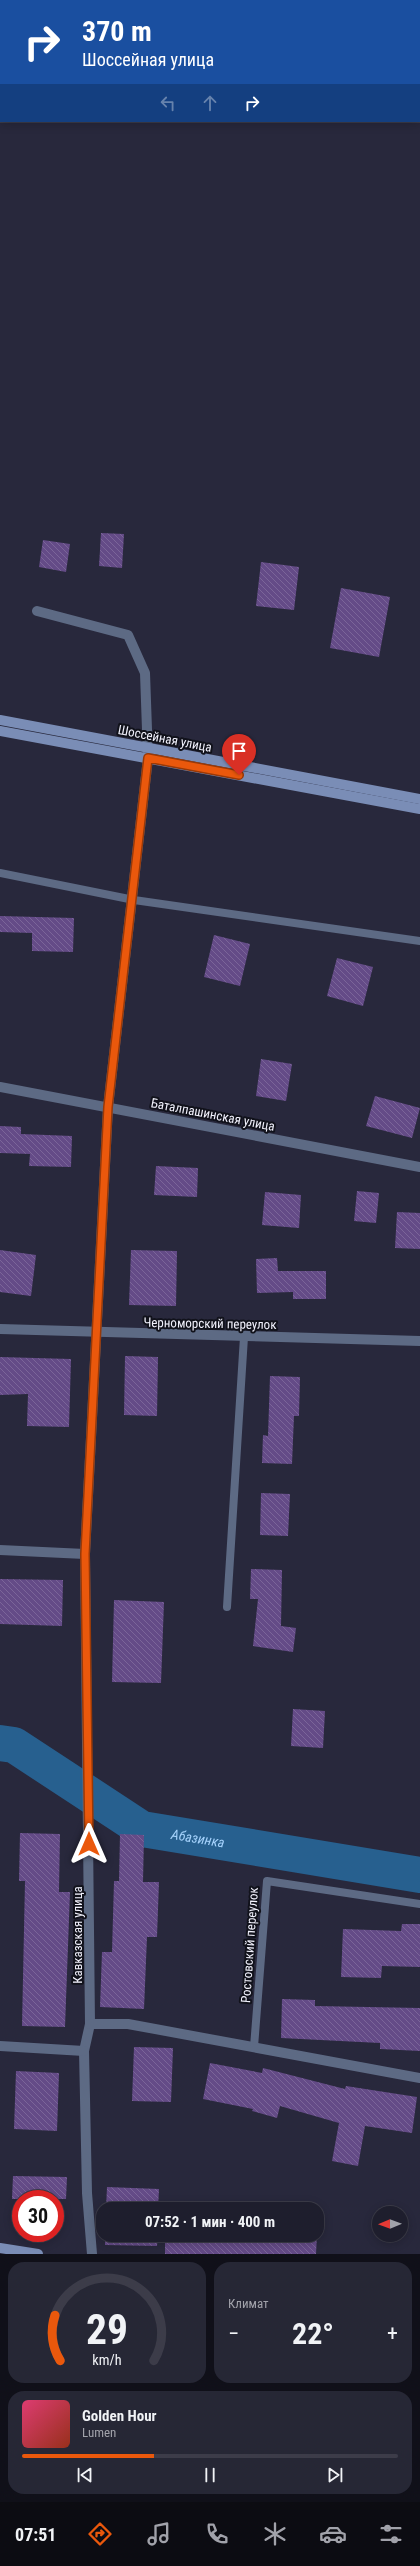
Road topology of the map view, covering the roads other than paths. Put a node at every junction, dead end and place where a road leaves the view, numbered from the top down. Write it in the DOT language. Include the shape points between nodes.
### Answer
graph roads {
  1 [pos="37,611"];
  2 [pos="0,720"];
  3 [pos="0,731"];
  4 [pos="148,753"];
  5 [pos="420,799"];
  6 [pos="420,809"];
  7 [pos="0,873"];
  8 [pos="134,900"];
  9 [pos="420,941"];
  10 [pos="0,1087"];
  11 [pos="108,1107"];
  12 [pos="420,1168"];
  13 [pos="0,1329"];
  14 [pos="97,1333"];
  15 [pos="244,1337"];
  16 [pos="420,1341"];
  17 [pos="0,1550"];
  18 [pos="85,1554"];
  19 [pos="226,1607"];
  20 [pos="420,1904"];
  21 [pos="90,2024"];
  22 [pos="0,2046"];
  23 [pos="254,2047"];
  24 [pos="84,2051"];
  25 [pos="420,2078"];
  26 [pos="0,2248"];
  27 [pos="38,2254"];
  28 [pos="92,2254"];
  1 -- 4 [label="street, Кавказская улица" via="128,635 146,672"];
  2 -- 4 [label="main road, Шоссейная улица"];
  3 -- 4 [label="main road, Шоссейная улица"];
  4 -- 5 [label="main road, Шоссейная улица"];
  4 -- 6 [label="main road, Шоссейная улица"];
  4 -- 8 [label="street, Кавказская улица"];
  7 -- 8 [label="lane"];
  8 -- 9 [label="lane"];
  8 -- 11 [label="street, Кавказская улица"];
  10 -- 11 [label="street, Баталпашинская улица"];
  11 -- 12 [label="street, Баталпашинская улица"];
  11 -- 14 [label="street, Кавказская улица"];
  13 -- 14 [label="street, Черноморский переулок"];
  14 -- 15 [label="street, Черноморский переулок"];
  14 -- 18 [label="street, Кавказская улица"];
  15 -- 16 [label="street, Черноморский переулок"];
  15 -- 19 [label="lane"];
  17 -- 18 [label="street"];
  18 -- 21 [label="street, Кавказская улица"];
  20 -- 23 [label="lane, Ростовский переулок" via="267,1880"];
  21 -- 23 [label="street" via="128,2024"];
  21 -- 24 [label="street, Кавказская улица"];
  22 -- 24 [label="street"];
  23 -- 25 [label="street"];
  24 -- 28 [label="street, Кавказская улица" via="87,2193"];
  26 -- 27 [label="main road"];
}
